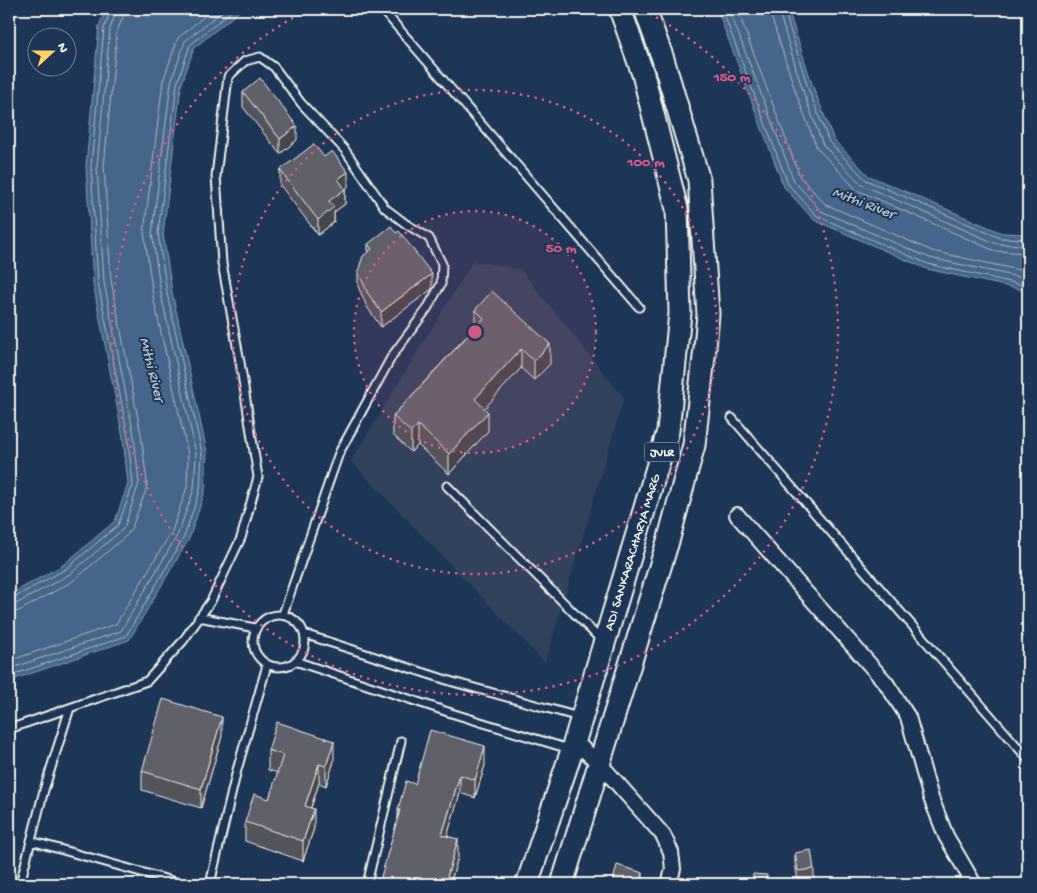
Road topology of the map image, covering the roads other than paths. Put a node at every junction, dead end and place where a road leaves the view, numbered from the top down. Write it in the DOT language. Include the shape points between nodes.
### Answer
graph roads {
  1 [pos="382,9"];
  2 [pos="620,9"];
  3 [pos="645,9"];
  4 [pos="639,307"];
  5 [pos="732,418"];
  6 [pos="447,486"];
  7 [pos="737,516"];
  8 [pos="283,614"];
  9 [pos="199,617"];
  10 [pos="255,628"];
  11 [pos="304,634"];
  12 [pos="604,643"];
  13 [pos="295,661"];
  14 [pos="267,665"];
  15 [pos="70,708"];
  16 [pos="581,718"];
  17 [pos="9,729"];
  18 [pos="401,742"];
  19 [pos="573,746"];
  20 [pos="1028,759"];
  21 [pos="600,764"];
  22 [pos="31,841"];
  23 [pos="20,884"];
  24 [pos="183,884"];
  25 [pos="210,884"];
  26 [pos="366,884"];
  27 [pos="527,884"];
  28 [pos="562,884"];
  29 [pos="669,884"];
  30 [pos="974,884"];
  1 -- 4 [label="lane"];
  2 -- 12 [label="main road, ADI SANKARACHARYA MARG / JVLR" via="643,74 677,209 680,313 668,431"];
  3 -- 21 [label="main road, JVLR" via="664,59 699,180 708,314 694,445"];
  5 -- 20 [label="lane"];
  6 -- 12 [label="lane"];
  7 -- 30 [label="street" via="886,683 908,717 931,798 946,836"];
  8 -- 9 [label="lane" via="339,453 392,356 441,284 442,264 429,238 385,208 345,150 301,103 274,67 260,57 245,60 228,77 216,176 222,263 258,477 241,538 211,601"];
  8 -- 10 [label="lane" via="266,617"];
  8 -- 11 [label="lane" via="296,621"];
  9 -- 10 [label="lane"];
  9 -- 15 [label="lane" via="183,641 146,681"];
  10 -- 14 [label="lane" via="252,645 260,660"];
  11 -- 13 [label="lane" via="304,649"];
  11 -- 16 [label="lane" via="453,682"];
  12 -- 16 [label="main road, ADI SANKARACHARYA MARG / JVLR"];
  13 -- 14 [label="lane" via="282,667"];
  13 -- 19 [label="lane" via="451,713"];
  14 -- 25 [label="lane" via="237,770"];
  15 -- 17 [label="lane"];
  15 -- 22 [label="lane"];
  16 -- 19 [label="main road, ADI SANKARACHARYA MARG / JVLR"];
  18 -- 26 [label="lane"];
  19 -- 21 [label="street"];
  19 -- 27 [label="main road, ADI SANKARACHARYA MARG / JVLR"];
  21 -- 28 [label="main road, JVLR"];
  21 -- 29 [label="street" via="663,834 671,852 673,869"];
  22 -- 23 [label="lane"];
  22 -- 24 [label="lane"];
}
